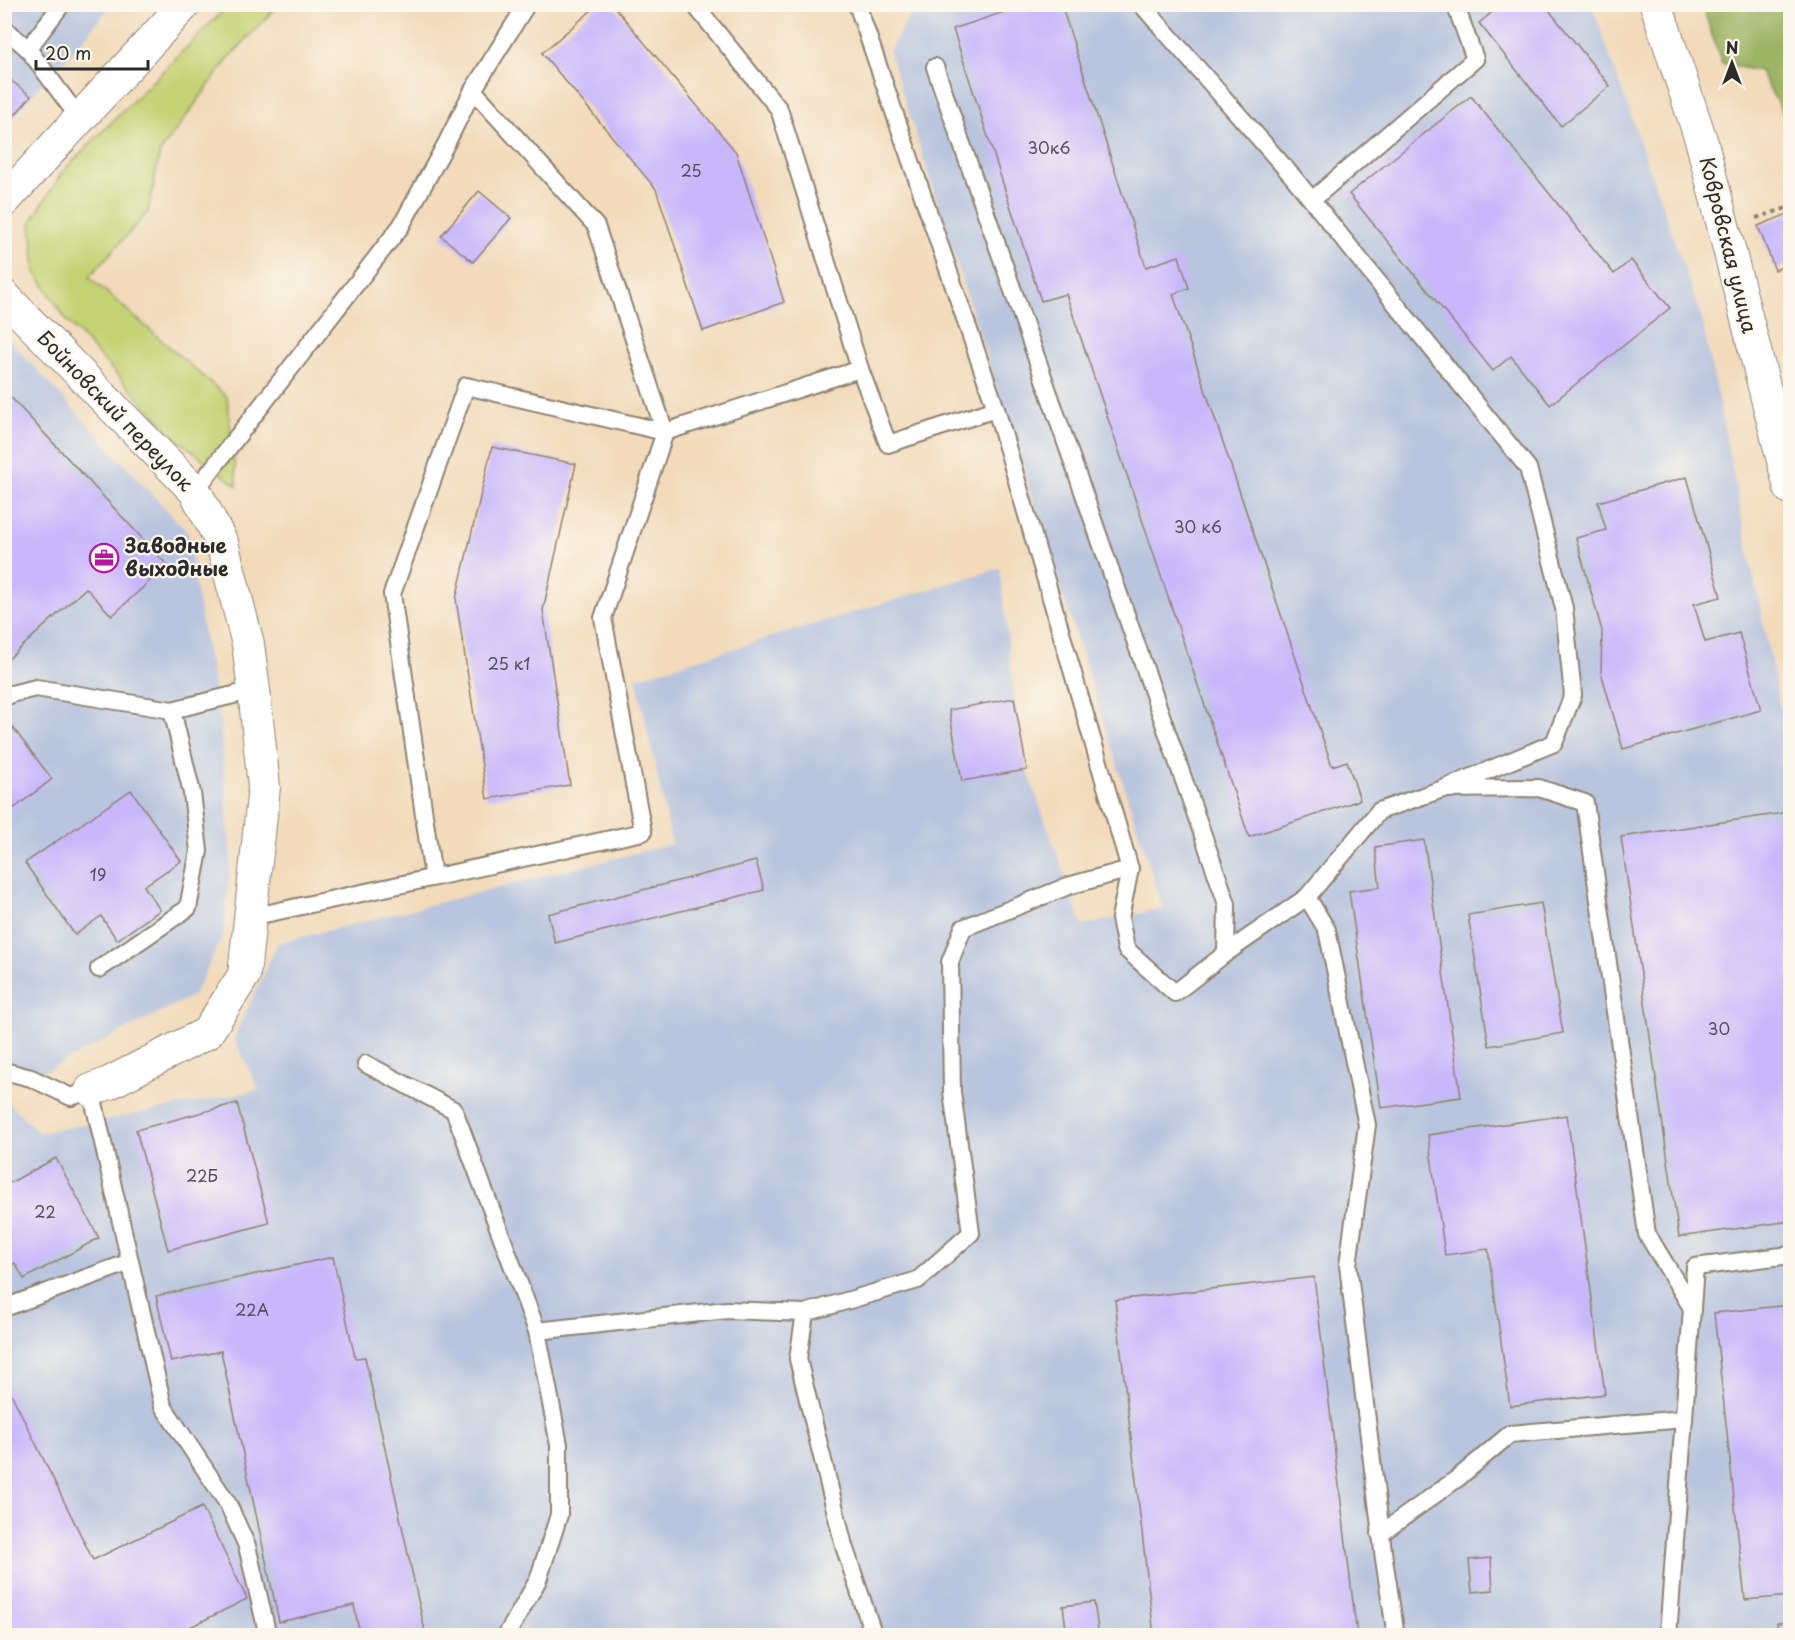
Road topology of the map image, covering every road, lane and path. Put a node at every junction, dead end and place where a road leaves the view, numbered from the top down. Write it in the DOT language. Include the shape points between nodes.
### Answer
graph roads {
  1 [pos="62,4"];
  2 [pos="185,4"];
  3 [pos="527,4"];
  4 [pos="694,4"];
  5 [pos="857,4"];
  6 [pos="1141,4"];
  7 [pos="1455,4"];
  8 [pos="1656,4"];
  9 [pos="4,28"];
  10 [pos="28,49"];
  11 [pos="935,67"];
  12 [pos="473,90"];
  13 [pos="80,119"];
  14 [pos="1312,200"];
  15 [pos="4,201"];
  16 [pos="4,296"];
  17 [pos="860,369"];
  18 [pos="996,409"];
  19 [pos="665,432"];
  20 [pos="1791,488"];
  21 [pos="195,491"];
  22 [pos="254,690"];
  23 [pos="4,698"];
  24 [pos="172,710"];
  25 [pos="1443,789"];
  26 [pos="1130,869"];
  27 [pos="433,877"];
  28 [pos="1307,897"];
  29 [pos="251,917"];
  30 [pos="1226,953"];
  31 [pos="99,969"];
  32 [pos="366,1064"];
  33 [pos="4,1071"];
  34 [pos="91,1090"];
  35 [pos="1791,1255"];
  36 [pos="130,1262"];
  37 [pos="4,1308"];
  38 [pos="1692,1308"];
  39 [pos="805,1313"];
  40 [pos="537,1331"];
  41 [pos="1684,1419"];
  42 [pos="1380,1534"];
  43 [pos="268,1635"];
  44 [pos="506,1635"];
  45 [pos="874,1635"];
  46 [pos="1396,1635"];
  47 [pos="1668,1635"];
  1 -- 10 [label="lane"];
  2 -- 13 [label="street"];
  3 -- 12 [label="lane"];
  4 -- 17 [label="lane" via="779,109"];
  5 -- 18 [label="lane"];
  6 -- 14 [label="lane"];
  7 -- 14 [label="lane" via="1474,59"];
  8 -- 20 [label="street, Ковровская улица" via="1702,143"];
  9 -- 10 [label="lane"];
  10 -- 13 [label="lane"];
  11 -- 30 [label="lane" via="1227,904"];
  12 -- 19 [label="lane" via="596,226"];
  12 -- 21 [label="lane" via="401,226"];
  13 -- 15 [label="street"];
  14 -- 25 [label="lane" via="1528,468 1564,608 1573,695 1554,743"];
  16 -- 21 [label="street, Бойновский переулок"];
  17 -- 18 [label="lane" via="888,444"];
  17 -- 19 [label="lane"];
  18 -- 26 [label="lane"];
  19 -- 27 [label="lane" via="603,618 643,832"];
  19 -- 27 [label="lane" via="466,386 392,594"];
  21 -- 22 [label="street, Бойновский переулок" via="222,543 248,644"];
  22 -- 24 [label="lane"];
  22 -- 29 [label="street, Бойновский переулок" via="264,787"];
  23 -- 24 [label="lane" via="36,688"];
  24 -- 31 [label="lane" via="192,793 199,851 188,908"];
  25 -- 28 [label="lane" via="1379,812"];
  25 -- 38 [label="lane" via="1539,788 1585,803 1647,1234"];
  26 -- 30 [label="lane" via="1120,918 1126,949 1175,993"];
  26 -- 39 [label="lane" via="1068,886 963,928 950,962 952,1092 971,1233 918,1280"];
  27 -- 29 [label="lane"];
  28 -- 30 [label="lane"];
  28 -- 42 [label="lane" via="1327,930 1366,1125 1348,1265"];
  29 -- 34 [label="street, Бойновский переулок" via="244,975 207,1033"];
  32 -- 40 [label="lane" via="454,1110"];
  33 -- 34 [label="lane" via="71,1096"];
  34 -- 36 [label="lane"];
  35 -- 38 [label="lane" via="1695,1267"];
  36 -- 37 [label="lane"];
  36 -- 43 [label="lane" via="163,1406 228,1504 247,1546"];
  38 -- 41 [label="lane"];
  39 -- 40 [label="lane" via="727,1310"];
  39 -- 45 [label="lane" via="798,1359 844,1546"];
  40 -- 44 [label="lane" via="559,1445 559,1515 538,1580"];
  41 -- 42 [label="lane" via="1510,1434 1458,1478"];
  41 -- 47 [label="lane"];
  42 -- 46 [label="lane"];
}
